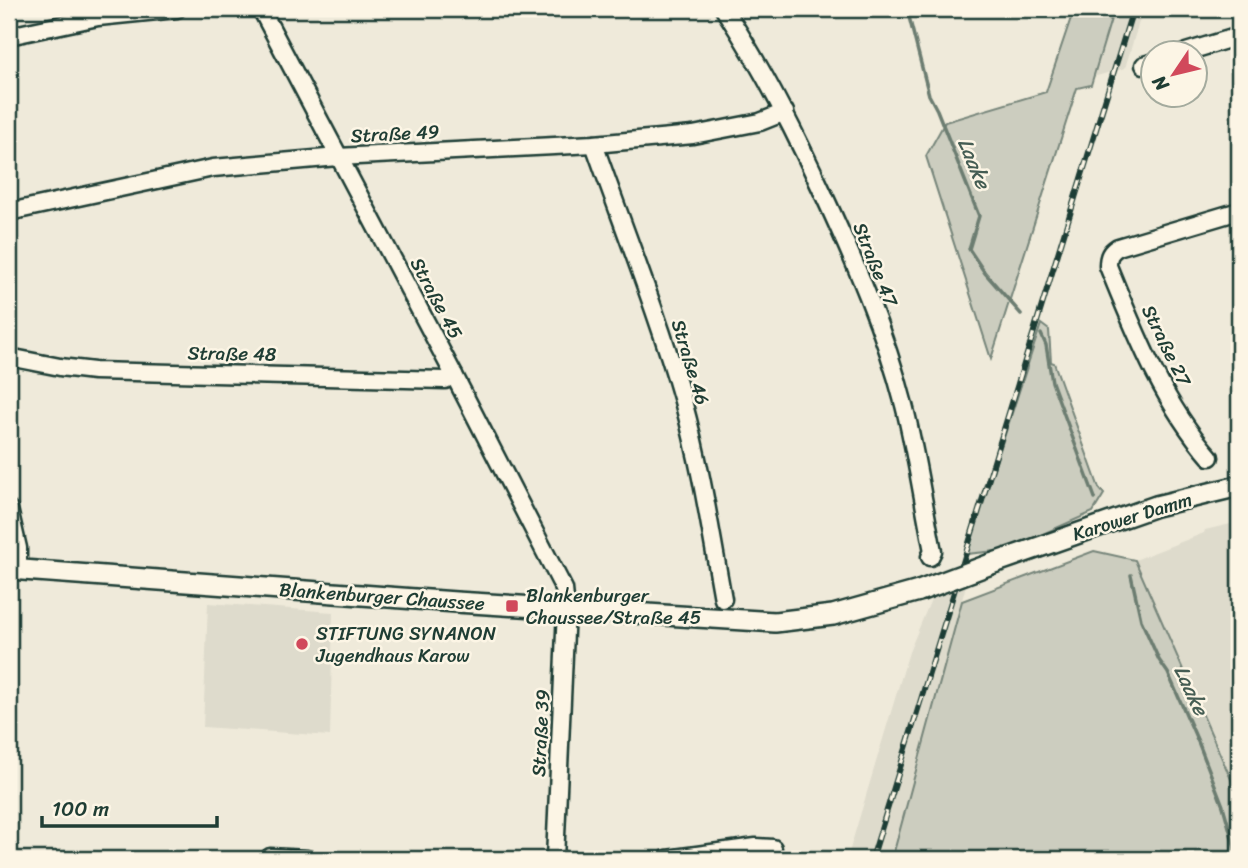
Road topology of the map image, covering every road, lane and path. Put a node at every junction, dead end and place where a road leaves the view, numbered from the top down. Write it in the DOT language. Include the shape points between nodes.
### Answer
graph roads {
  1 [pos="177,9"];
  2 [pos="261,9"];
  3 [pos="724,9"];
  4 [pos="9,36"];
  5 [pos="1239,37"];
  6 [pos="1210,45"];
  7 [pos="785,112"];
  8 [pos="594,144"];
  9 [pos="338,156"];
  10 [pos="1239,211"];
  11 [pos="9,212"];
  12 [pos="9,357"];
  13 [pos="454,375"];
  14 [pos="1210,457"];
  15 [pos="1239,486"];
  16 [pos="9,509"];
  17 [pos="930,557"];
  18 [pos="991,564"];
  19 [pos="13,569"];
  20 [pos="723,599"];
  21 [pos="566,609"];
  22 [pos="773,848"];
  23 [pos="270,857"];
  24 [pos="307,859"];
  25 [pos="555,859"];
  26 [pos="667,859"];
  1 -- 4 [label="street" via="98,18"];
  2 -- 9 [label="street, Straße 45"];
  3 -- 7 [label="street, Straße 47"];
  5 -- 6 [label="street"];
  7 -- 8 [label="street, Straße 49" via="761,122 693,135"];
  7 -- 17 [label="street, Straße 47" via="843,237 904,404 933,551"];
  8 -- 9 [label="street, Straße 49"];
  8 -- 20 [label="street, Straße 46" via="683,401"];
  9 -- 11 [label="street, Straße 49" via="213,168"];
  9 -- 13 [label="street, Straße 45"];
  10 -- 14 [label="street, Straße 27" via="1118,247 1110,252 1108,265 1137,338 1180,418"];
  12 -- 13 [label="street, Straße 48" via="94,371 445,380"];
  13 -- 21 [label="street, Straße 45" via="564,589"];
  15 -- 18 [label="main road, Karower Damm" via="1156,506"];
  16 -- 19 [label="street" via="18,548"];
  18 -- 21 [label="main road, Blankenburger Chaussee, bridge" via="919,591 833,615 775,622"];
  19 -- 21 [label="main road, Blankenburger Chaussee"];
  21 -- 25 [label="street, Straße 39"];
  22 -- 26 [label="street"];
  23 -- 24 [label="street"];
}
